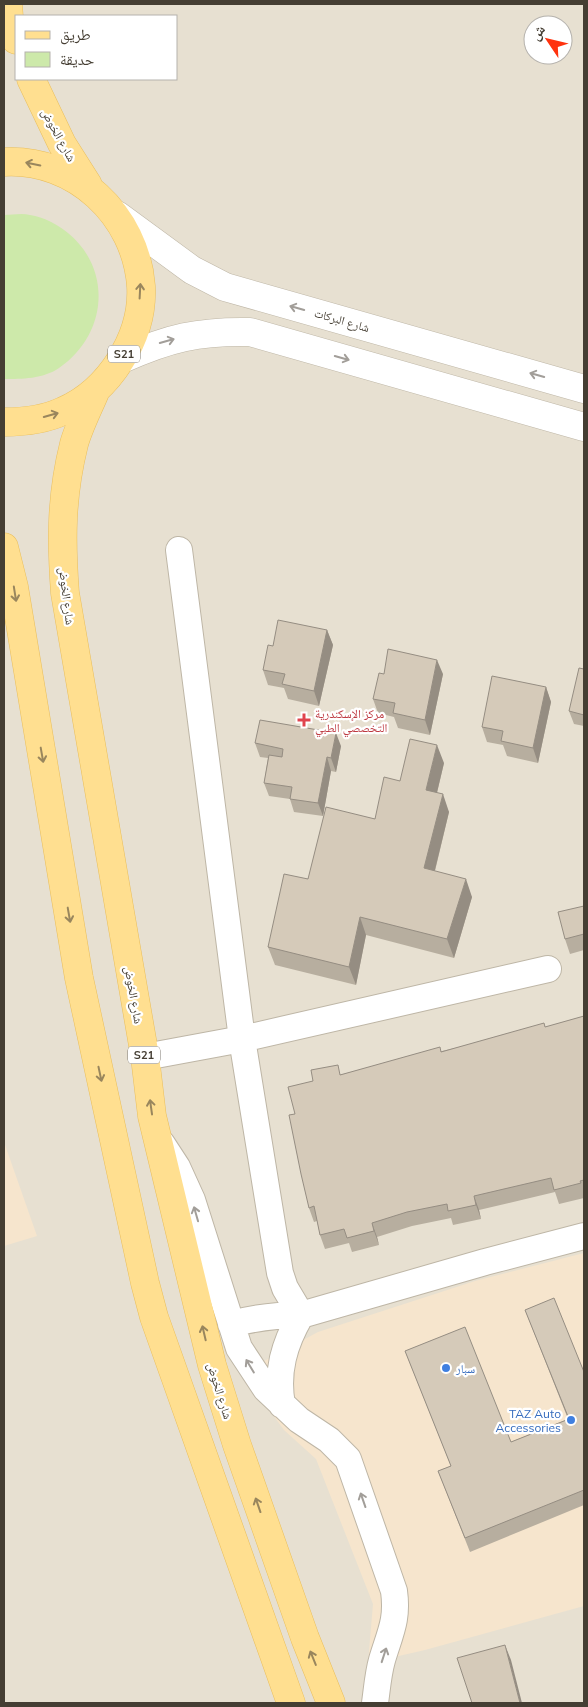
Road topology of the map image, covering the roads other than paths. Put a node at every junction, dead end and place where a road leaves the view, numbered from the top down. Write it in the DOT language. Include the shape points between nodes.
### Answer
graph roads {
  1 [pos="8,4"];
  2 [pos="15,37"];
  3 [pos="31,80"];
  4 [pos="4,162"];
  5 [pos="90,188"];
  6 [pos="117,215"];
  7 [pos="122,360"];
  8 [pos="584,389"];
  9 [pos="96,390"];
  10 [pos="4,422"];
  11 [pos="584,427"];
  12 [pos="4,547"];
  13 [pos="179,550"];
  14 [pos="548,969"];
  15 [pos="242,1039"];
  16 [pos="145,1057"];
  17 [pos="157,1136"];
  18 [pos="584,1236"];
  19 [pos="301,1315"];
  20 [pos="231,1324"];
  21 [pos="282,1405"];
  22 [pos="291,1703"];
  23 [pos="331,1703"];
  24 [pos="375,1703"];
  1 -- 2 [label="main road"];
  3 -- 5 [label="main road, شارع الخوض / S21" via="62,144"];
  5 -- 4 [label="main road, S21, one-way" via="58,169 21,161"];
  5 -- 6 [label="main road, S21"];
  7 -- 6 [label="main road, S21, one-way" via="136,324 141,287 134,249"];
  8 -- 6 [label="street, شارع البركات, one-way" via="226,286 192,270"];
  7 -- 9 [label="main road, S21"];
  7 -- 11 [label="street, one-way" via="186,335 250,332"];
  10 -- 9 [label="main road, S21, one-way" via="26,422 63,411"];
  9 -- 16 [label="main road, شارع الخوض / S21" via="74,442 64,492 62,548 65,593"];
  12 -- 22 [label="main road, one-way" via="14,587 79,978 154,1317"];
  13 -- 15 [label="street"];
  14 -- 15 [label="street"];
  15 -- 16 [label="street"];
  15 -- 19 [label="street" via="280,1273"];
  17 -- 16 [label="main road, شارع الخوض / S21, one-way"];
  20 -- 17 [label="street, one-way" via="192,1200 177,1167"];
  23 -- 17 [label="main road, شارع الخوض / S21, one-way" via="305,1638 212,1365"];
  18 -- 19 [label="street"];
  19 -- 20 [label="street" via="269,1316"];
  19 -- 21 [label="street" via="284,1350 280,1389"];
  21 -- 20 [label="street, one-way" via="251,1369"];
  24 -- 21 [label="street, one-way" via="381,1662 394,1625 394,1591 348,1459 330,1440"];
}
